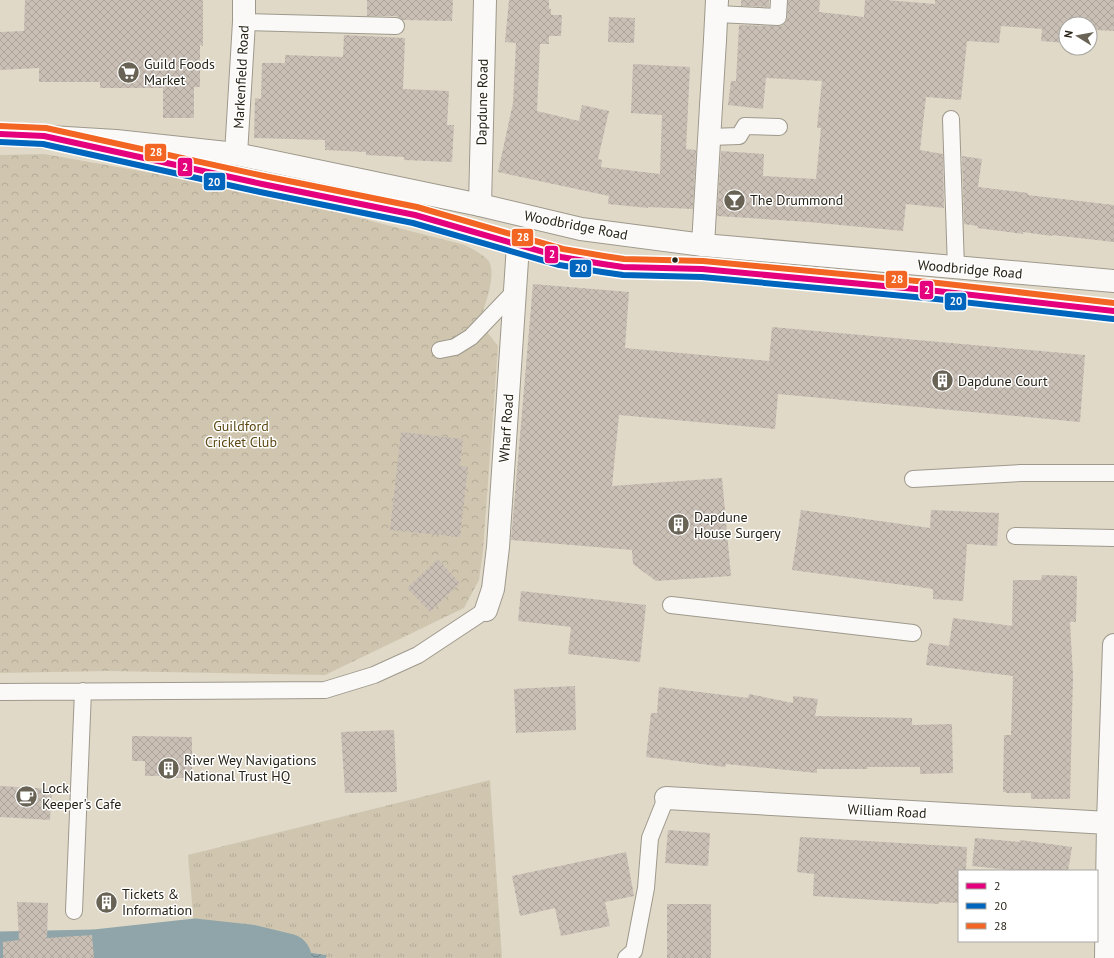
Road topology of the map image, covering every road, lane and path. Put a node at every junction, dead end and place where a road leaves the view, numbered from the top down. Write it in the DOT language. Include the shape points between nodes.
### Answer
graph roads {
  1 [pos="244,0"];
  2 [pos="485,0"];
  3 [pos="779,0"];
  4 [pos="717,7"];
  5 [pos="244,22"];
  6 [pos="396,26"];
  7 [pos="951,119"];
  8 [pos="779,128"];
  9 [pos="0,134"];
  10 [pos="44,136"];
  11 [pos="709,137"];
  12 [pos="236,154"];
  13 [pos="480,205"];
  14 [pos="518,245"];
  15 [pos="703,245"];
  16 [pos="956,268"];
  17 [pos="1114,281"];
  18 [pos="515,291"];
  19 [pos="1114,311"];
  20 [pos="440,350"];
  21 [pos="1114,473"];
  22 [pos="913,479"];
  23 [pos="1015,536"];
  24 [pos="1114,538"];
  25 [pos="671,605"];
  26 [pos="486,610"];
  27 [pos="913,633"];
  28 [pos="1114,645"];
  29 [pos="1114,670"];
  30 [pos="84,691"];
  31 [pos="0,692"];
  32 [pos="666,798"];
  33 [pos="1108,823"];
  34 [pos="74,910"];
  35 [pos="626,958"];
  36 [pos="1106,958"];
  1 -- 5 [label="main road, Markenfield Road"];
  2 -- 13 [label="main road, Dapdune Road"];
  3 -- 4 [label="lane" via="778,18"];
  4 -- 11 [label="main road"];
  5 -- 6 [label="lane"];
  5 -- 12 [label="main road, Markenfield Road"];
  7 -- 16 [label="lane"];
  8 -- 11 [label="lane" via="745,126 739,136"];
  9 -- 10 [label="main road, Woodbridge Road"];
  10 -- 12 [label="main road, Woodbridge Road"];
  10 -- 14 [label="main road, Woodbridge Road" via="415,215"];
  11 -- 15 [label="main road"];
  12 -- 13 [label="main road, Woodbridge Road"];
  13 -- 15 [label="main road, Woodbridge Road" via="581,229"];
  14 -- 18 [label="main road, Wharf Road"];
  14 -- 19 [label="main road, Woodbridge Road" via="561,257 623,267 702,270 937,291"];
  15 -- 16 [label="main road, Woodbridge Road"];
  16 -- 17 [label="main road, Woodbridge Road"];
  18 -- 20 [label="lane" via="471,337 455,347"];
  18 -- 26 [label="main road, Wharf Road" via="498,547 493,588"];
  21 -- 22 [label="lane" via="1021,473"];
  23 -- 24 [label="lane"];
  25 -- 27 [label="lane"];
  26 -- 30 [label="lane" via="418,654 374,675 325,690"];
  28 -- 29 [label="main road"];
  29 -- 33 [label="main road"];
  30 -- 31 [label="lane"];
  30 -- 34 [label="lane"];
  32 -- 33 [label="main road, William Road"];
  32 -- 35 [label="lane" via="650,838 646,888 634,950"];
  33 -- 36 [label="main road"];
}
